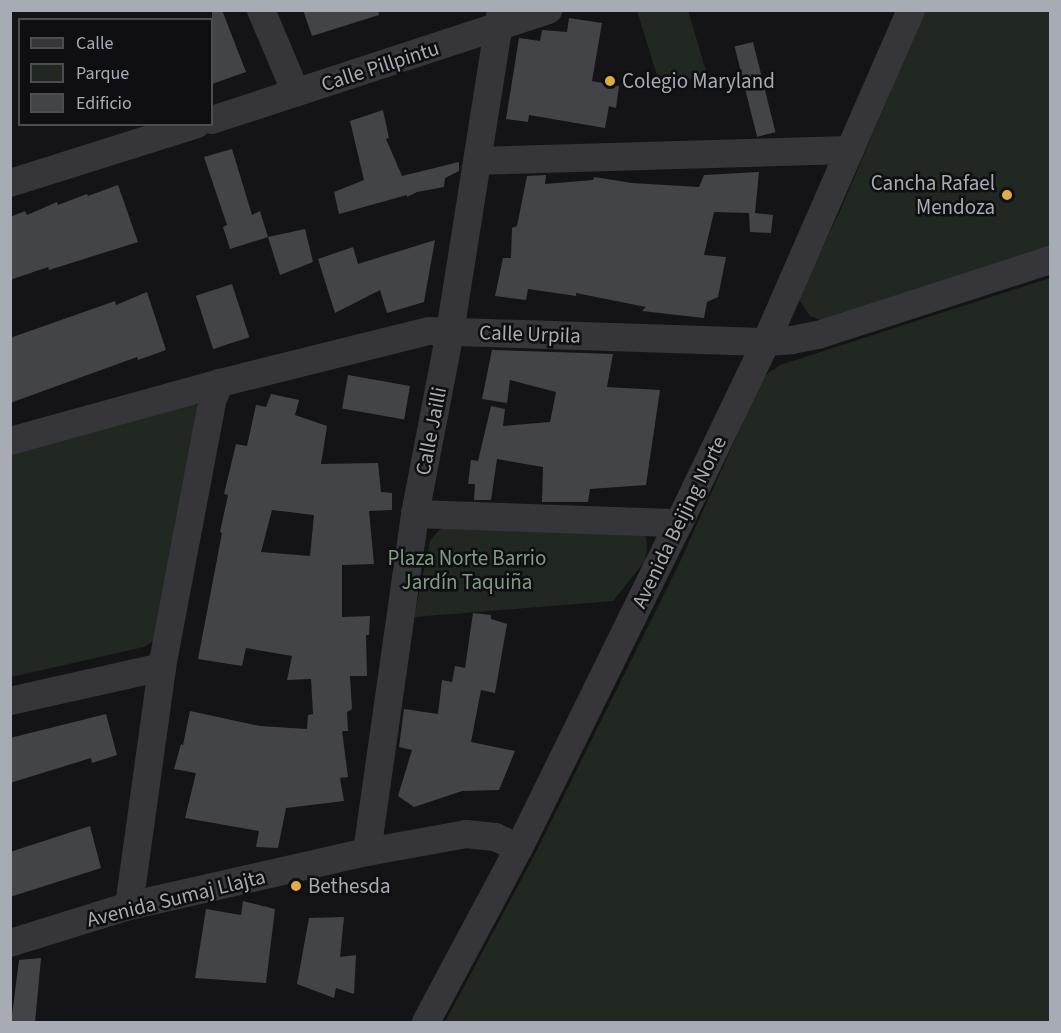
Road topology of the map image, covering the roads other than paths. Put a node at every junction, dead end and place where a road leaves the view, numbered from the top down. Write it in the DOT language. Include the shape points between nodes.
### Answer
graph roads {
  1 [pos="261,10"];
  2 [pos="549,10"];
  3 [pos="911,10"];
  4 [pos="499,19"];
  5 [pos="296,93"];
  6 [pos="213,120"];
  7 [pos="191,126"];
  8 [pos="850,150"];
  9 [pos="478,161"];
  10 [pos="10,183"];
  11 [pos="1050,260"];
  12 [pos="450,332"];
  13 [pos="766,342"];
  14 [pos="220,383"];
  15 [pos="10,441"];
  16 [pos="416,514"];
  17 [pos="680,523"];
  18 [pos="162,667"];
  19 [pos="10,700"];
  20 [pos="519,848"];
  21 [pos="367,852"];
  22 [pos="129,906"];
  23 [pos="10,943"];
  24 [pos="426,1023"];
  1 -- 5 [label="street"];
  2 -- 4 [label="street, Calle Pillpintu"];
  3 -- 8 [label="street, Avenida Beijing Norte"];
  4 -- 5 [label="street, Calle Pillpintu"];
  4 -- 9 [label="street, Calle Jailli"];
  5 -- 6 [label="street, Calle Pillpintu"];
  7 -- 10 [label="street"];
  8 -- 9 [label="street"];
  8 -- 13 [label="street, Avenida Beijing Norte"];
  9 -- 12 [label="street, Calle Jailli"];
  11 -- 13 [label="street, Calle Urpila" via="818,335"];
  12 -- 13 [label="street, Calle Urpila"];
  12 -- 14 [label="street, Calle Urpila" via="429,331"];
  12 -- 16 [label="street, Calle Jailli"];
  13 -- 17 [label="street, Avenida Beijing Norte"];
  14 -- 15 [label="street, Calle Urpila"];
  14 -- 18 [label="street" via="213,398"];
  16 -- 17 [label="street"];
  16 -- 21 [label="street, Calle Jailli"];
  17 -- 20 [label="street, Avenida Beijing Norte"];
  18 -- 19 [label="street"];
  18 -- 22 [label="street"];
  20 -- 21 [label="street, Avenida Sumaj Llajta" via="495,837 466,834"];
  20 -- 24 [label="street, Avenida Beijing Norte"];
  21 -- 22 [label="street, Avenida Sumaj Llajta"];
  22 -- 23 [label="street, Avenida Sumaj Llajta"];
}
